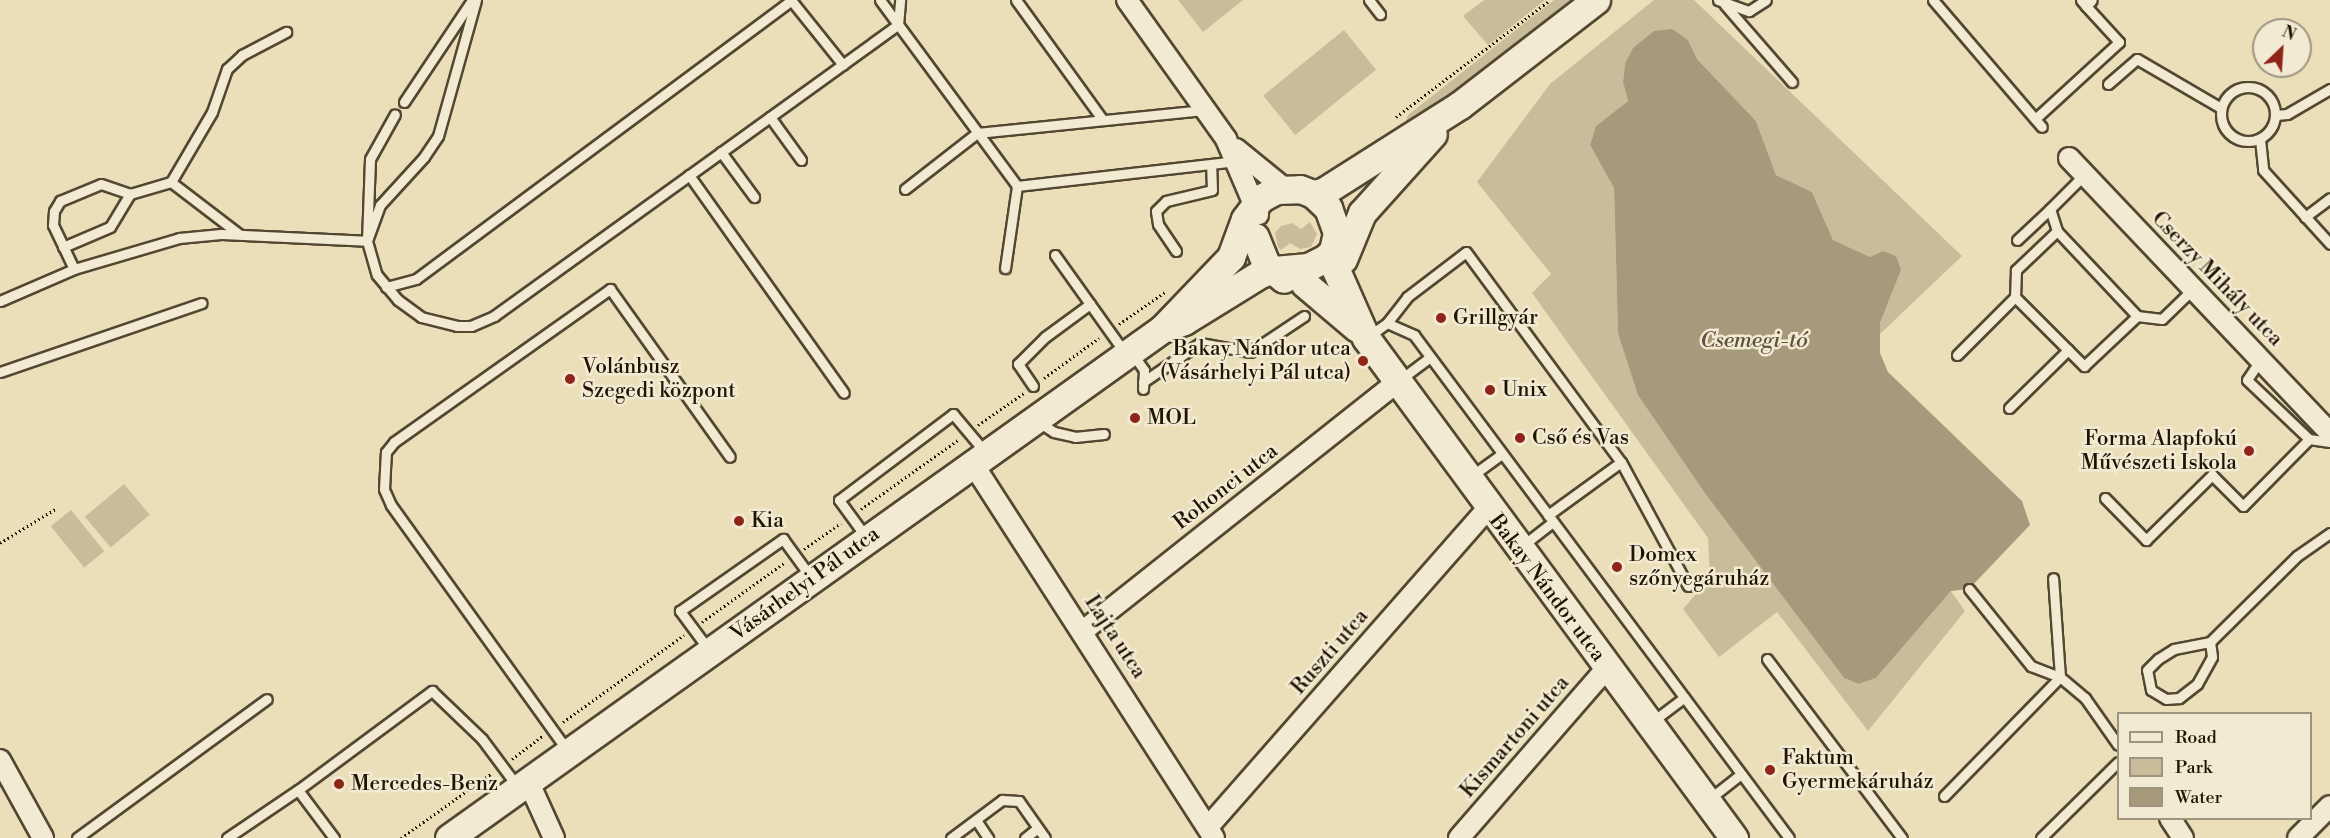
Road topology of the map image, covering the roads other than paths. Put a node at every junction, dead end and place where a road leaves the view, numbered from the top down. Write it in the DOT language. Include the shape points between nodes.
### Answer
graph roads {
  1 [pos="474,0"];
  2 [pos="880,0"];
  3 [pos="900,0"];
  4 [pos="1016,0"];
  5 [pos="1127,0"];
  6 [pos="1369,0"];
  7 [pos="1596,0"];
  8 [pos="1766,0"];
  9 [pos="1933,0"];
  10 [pos="2086,2"];
  11 [pos="1722,3"];
  12 [pos="1380,14"];
  13 [pos="898,25"];
  14 [pos="286,32"];
  15 [pos="843,65"];
  16 [pos="1792,82"];
  17 [pos="2108,84"];
  18 [pos="2330,89"];
  19 [pos="404,102"];
  20 [pos="1460,105"];
  21 [pos="2221,108"];
  22 [pos="1206,110"];
  23 [pos="395,114"];
  24 [pos="2276,115"];
  25 [pos="770,117"];
  26 [pos="1102,119"];
  27 [pos="2035,119"];
  28 [pos="2042,127"];
  29 [pos="977,134"];
  30 [pos="1226,139"];
  31 [pos="2260,139"];
  32 [pos="721,152"];
  33 [pos="2069,158"];
  34 [pos="801,160"];
  35 [pos="1237,161"];
  36 [pos="1211,164"];
  37 [pos="2085,174"];
  38 [pos="689,175"];
  39 [pos="171,182"];
  40 [pos="1385,184"];
  41 [pos="1017,186"];
  42 [pos="905,189"];
  43 [pos="1285,189"];
  44 [pos="130,194"];
  45 [pos="754,197"];
  46 [pos="1318,198"];
  47 [pos="2330,198"];
  48 [pos="2050,208"];
  49 [pos="2305,217"];
  50 [pos="1257,221"];
  51 [pos="2057,231"];
  52 [pos="239,234"];
  53 [pos="2017,240"];
  54 [pos="367,241"];
  55 [pos="2330,244"];
  56 [pos="63,247"];
  57 [pos="1176,251"];
  58 [pos="1335,251"];
  59 [pos="1055,255"];
  60 [pos="1005,268"];
  61 [pos="74,269"];
  62 [pos="1285,277"];
  63 [pos="386,287"];
  64 [pos="2193,289"];
  65 [pos="2015,297"];
  66 [pos="0,301"];
  67 [pos="201,303"];
  68 [pos="1090,304"];
  69 [pos="1304,316"];
  70 [pos="2138,316"];
  71 [pos="1162,329"];
  72 [pos="1372,332"];
  73 [pos="2068,350"];
  74 [pos="1129,353"];
  75 [pos="1957,355"];
  76 [pos="1430,357"];
  77 [pos="2261,359"];
  78 [pos="0,372"];
  79 [pos="1398,381"];
  80 [pos="1033,386"];
  81 [pos="844,393"];
  82 [pos="2009,408"];
  83 [pos="1035,420"];
  84 [pos="2330,433"];
  85 [pos="1104,434"];
  86 [pos="2309,439"];
  87 [pos="2330,442"];
  88 [pos="1502,454"];
  89 [pos="730,457"];
  90 [pos="980,459"];
  91 [pos="1621,462"];
  92 [pos="1467,479"];
  93 [pos="2105,498"];
  94 [pos="1488,508"];
  95 [pos="1551,519"];
  96 [pos="2330,533"];
  97 [pos="867,539"];
  98 [pos="1518,549"];
  99 [pos="2053,578"];
  100 [pos="812,579"];
  101 [pos="1688,586"];
  102 [pos="1969,589"];
  103 [pos="1083,631"];
  104 [pos="2210,642"];
  105 [pos="710,652"];
  106 [pos="1767,658"];
  107 [pos="1607,668"];
  108 [pos="2060,677"];
  109 [pos="1684,698"];
  110 [pos="267,699"];
  111 [pos="1649,724"];
  112 [pos="2117,744"];
  113 [pos="570,753"];
  114 [pos="0,760"];
  115 [pos="2117,763"];
  116 [pos="1741,774"];
  117 [pos="524,786"];
  118 [pos="298,790"];
  119 [pos="1944,796"];
  120 [pos="1706,801"];
  121 [pos="2330,806"];
  122 [pos="976,820"];
  123 [pos="2171,820"];
  124 [pos="1038,828"];
  125 [pos="1211,833"];
  126 [pos="43,838"];
  127 [pos="77,838"];
  128 [pos="227,838"];
  129 [pos="334,838"];
  130 [pos="448,838"];
  131 [pos="554,838"];
  132 [pos="951,838"];
  133 [pos="988,838"];
  134 [pos="1025,838"];
  135 [pos="1045,838"];
  136 [pos="1459,838"];
  137 [pos="1734,838"];
  138 [pos="1789,838"];
  139 [pos="1902,838"];
  140 [pos="2041,838"];
  141 [pos="2183,838"];
  142 [pos="2298,838"];
  1 -- 19 [label="lane"];
  1 -- 54 [label="lane" via="438,136 380,205"];
  2 -- 13 [label="lane"];
  3 -- 13 [label="lane"];
  4 -- 26 [label="lane"];
  5 -- 22 [label="street"];
  6 -- 12 [label="lane"];
  7 -- 20 [label="main road, Vásárhelyi Pál utca"];
  8 -- 11 [label="lane" via="1749,12"];
  9 -- 27 [label="lane"];
  10 -- 27 [label="lane" via="2119,42"];
  11 -- 16 [label="lane"];
  13 -- 15 [label="lane"];
  13 -- 29 [label="lane"];
  14 -- 39 [label="lane" via="242,55 227,69 212,112"];
  15 -- 25 [label="lane"];
  15 -- 63 [label="lane" via="791,0 416,279"];
  17 -- 21 [label="lane" via="2137,59"];
  18 -- 24 [label="lane" via="2287,114"];
  20 -- 40 [label="main road, Vásárhelyi Pál utca"];
  20 -- 46 [label="main road, Vásárhelyi Pál utca"];
  21 -- 24 [label="lane" via="2232,92 2252,87 2269,96"];
  21 -- 31 [label="lane" via="2221,118 2231,136 2250,142"];
  22 -- 26 [label="lane"];
  22 -- 30 [label="street"];
  23 -- 54 [label="lane" via="370,159"];
  24 -- 31 [label="lane" via="2274,125"];
  25 -- 32 [label="lane"];
  25 -- 34 [label="lane"];
  26 -- 29 [label="lane"];
  27 -- 28 [label="lane"];
  29 -- 41 [label="lane"];
  29 -- 42 [label="lane"];
  30 -- 35 [label="street"];
  30 -- 43 [label="street" via="1253,166"];
  31 -- 49 [label="lane" via="2263,170"];
  32 -- 38 [label="lane"];
  32 -- 45 [label="lane"];
  33 -- 37 [label="street, Cserzy Mihály utca"];
  35 -- 36 [label="lane"];
  35 -- 50 [label="street"];
  36 -- 41 [label="lane"];
  36 -- 57 [label="lane" via="1212,190 1166,201 1156,211 1158,224"];
  37 -- 48 [label="lane"];
  37 -- 64 [label="street, Cserzy Mihály utca"];
  38 -- 63 [label="lane" via="482,322 457,326 433,321 409,309"];
  38 -- 81 [label="lane"];
  39 -- 44 [label="lane"];
  39 -- 52 [label="lane"];
  40 -- 58 [label="main road, Vásárhelyi Pál utca"];
  40 -- 58 [label="main road, Vásárhelyi Pál utca" via="1358,202"];
  41 -- 60 [label="lane"];
  43 -- 46 [label="main road"];
  43 -- 50 [label="main road"];
  44 -- 56 [label="lane" via="110,227"];
  44 -- 56 [label="lane" via="102,184 60,201 53,225"];
  46 -- 50 [label="main road, Vásárhelyi Pál utca" via="1275,208"];
  46 -- 58 [label="main road" via="1335,220"];
  47 -- 49 [label="lane"];
  48 -- 51 [label="lane"];
  48 -- 53 [label="lane"];
  49 -- 55 [label="lane"];
  50 -- 62 [label="main road"];
  50 -- 71 [label="main road, Vásárhelyi Pál utca" via="1239,264 1206,287"];
  51 -- 65 [label="lane" via="2016,270"];
  51 -- 70 [label="lane"];
  52 -- 54 [label="lane"];
  52 -- 61 [label="lane" via="170,240"];
  54 -- 63 [label="lane" via="370,260"];
  56 -- 61 [label="lane"];
  58 -- 62 [label="main road, Vásárhelyi Pál utca"];
  58 -- 62 [label="main road, Vásárhelyi Pál utca"];
  58 -- 72 [label="main road, Bakay Nándor utca"];
  59 -- 68 [label="lane"];
  61 -- 66 [label="lane"];
  62 -- 71 [label="main road, Vásárhelyi Pál utca" via="1194,325"];
  62 -- 72 [label="main road, Bakay Nándor utca"];
  64 -- 70 [label="lane" via="2162,319"];
  64 -- 77 [label="street, Cserzy Mihály utca"];
  65 -- 73 [label="lane"];
  65 -- 75 [label="lane"];
  67 -- 78 [label="lane"];
  68 -- 74 [label="lane"];
  68 -- 80 [label="lane" via="1045,337 1018,364"];
  69 -- 74 [label="lane" via="1250,352 1200,343 1143,385 1144,370"];
  70 -- 73 [label="lane" via="2084,366"];
  71 -- 74 [label="main road, Vásárhelyi Pál utca"];
  72 -- 76 [label="lane" via="1414,335"];
  72 -- 79 [label="main road, Bakay Nándor utca"];
  72 -- 91 [label="lane" via="1407,297 1466,252"];
  73 -- 82 [label="lane"];
  74 -- 83 [label="main road, Vásárhelyi Pál utca"];
  76 -- 79 [label="lane"];
  76 -- 88 [label="lane"];
  77 -- 84 [label="street, Cserzy Mihály utca"];
  77 -- 86 [label="lane" via="2247,380"];
  79 -- 92 [label="main road, Bakay Nándor utca"];
  79 -- 103 [label="street, Rohonci utca"];
  83 -- 85 [label="lane" via="1054,432 1075,437"];
  83 -- 90 [label="main road, Vásárhelyi Pál utca"];
  86 -- 87 [label="lane"];
  86 -- 93 [label="lane" via="2243,506 2212,475 2146,540"];
  88 -- 92 [label="lane"];
  88 -- 95 [label="lane"];
  89 -- 113 [label="lane" via="610,289 394,442 386,452 384,489 391,505"];
  90 -- 97 [label="main road, Vásárhelyi Pál utca"];
  90 -- 97 [label="lane" via="953,414 839,500"];
  90 -- 103 [label="street, Lajta utca"];
  91 -- 95 [label="lane"];
  91 -- 101 [label="lane"];
  92 -- 94 [label="main road, Bakay Nándor utca"];
  94 -- 98 [label="main road, Bakay Nándor utca"];
  94 -- 125 [label="street, Ruszti utca"];
  95 -- 98 [label="lane"];
  95 -- 109 [label="lane"];
  96 -- 104 [label="lane" via="2297,556"];
  97 -- 100 [label="main road, Vásárhelyi Pál utca"];
  98 -- 107 [label="main road, Bakay Nándor utca"];
  99 -- 108 [label="lane"];
  100 -- 105 [label="main road, Vásárhelyi Pál utca"];
  100 -- 105 [label="lane" via="783,539 680,611"];
  102 -- 108 [label="lane" via="2031,666"];
  103 -- 125 [label="street, Lajta utca"];
  104 -- 104 [label="lane" via="2174,649 2158,659 2147,670 2151,690 2166,699 2179,698 2197,684 2212,657"];
  105 -- 113 [label="main road, Vásárhelyi Pál utca"];
  106 -- 139 [label="lane"];
  107 -- 111 [label="main road, Bakay Nándor utca"];
  107 -- 136 [label="street, Kismartoni utca"];
  108 -- 112 [label="lane" via="2085,698"];
  108 -- 119 [label="lane"];
  109 -- 111 [label="lane"];
  109 -- 116 [label="lane"];
  110 -- 127 [label="lane"];
  111 -- 120 [label="main road, Bakay Nándor utca"];
  113 -- 117 [label="main road, Vásárhelyi Pál utca"];
  114 -- 126 [label="street"];
  115 -- 140 [label="lane"];
  116 -- 120 [label="lane"];
  116 -- 138 [label="lane"];
  117 -- 118 [label="lane" via="432,691"];
  117 -- 130 [label="main road, Vásárhelyi Pál utca"];
  117 -- 131 [label="street"];
  118 -- 128 [label="lane"];
  118 -- 129 [label="lane"];
  120 -- 137 [label="main road, Bakay Nándor utca"];
  121 -- 142 [label="street"];
  122 -- 124 [label="lane" via="1002,800 1019,801"];
  122 -- 132 [label="lane"];
  122 -- 133 [label="lane"];
  123 -- 141 [label="street"];
  124 -- 134 [label="lane"];
  124 -- 135 [label="lane"];
}
